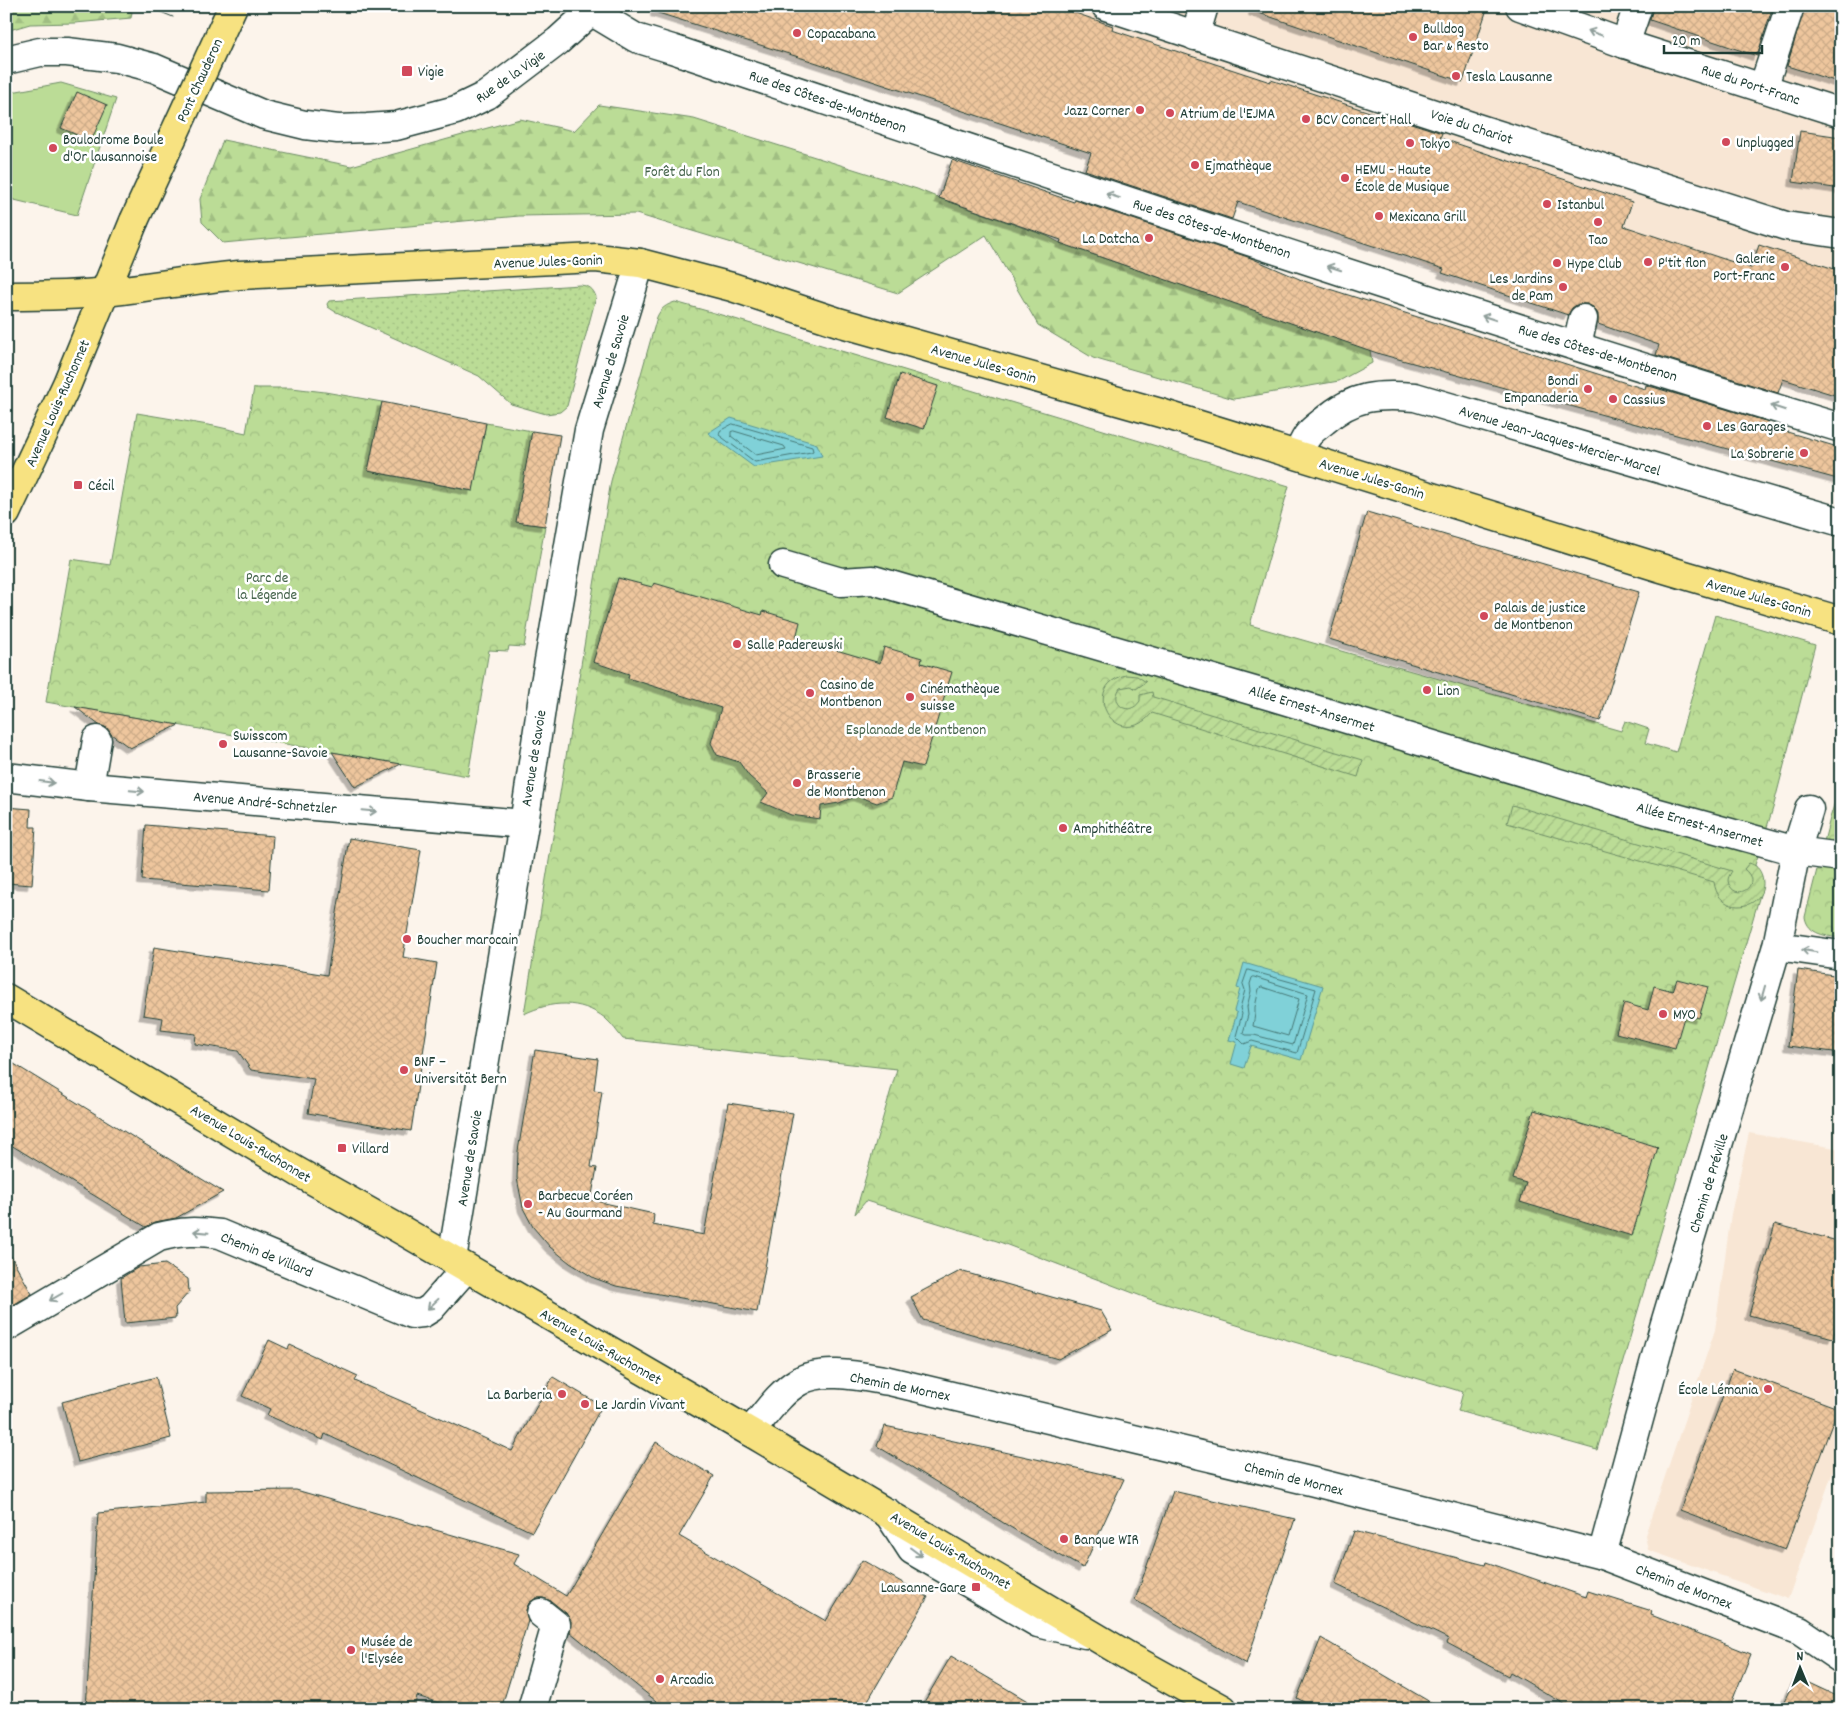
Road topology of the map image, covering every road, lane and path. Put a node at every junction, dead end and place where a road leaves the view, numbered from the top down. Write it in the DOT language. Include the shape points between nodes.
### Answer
graph roads {
  1 [pos="233,6"];
  2 [pos="1106,6"];
  3 [pos="1204,6"];
  4 [pos="1520,6"];
  5 [pos="1638,6"];
  6 [pos="1790,6"];
  7 [pos="592,9"];
  8 [pos="1195,36"];
  9 [pos="1625,44"];
  10 [pos="6,60"];
  11 [pos="1763,88"];
  12 [pos="1841,113"];
  13 [pos="1841,234"];
  14 [pos="640,263"];
  15 [pos="105,292"];
  16 [pos="6,296"];
  17 [pos="1583,320"];
  18 [pos="1577,346"];
  19 [pos="1841,428"];
  20 [pos="1298,455"];
  21 [pos="6,513"];
  22 [pos="1841,522"];
  23 [pos="783,565"];
  24 [pos="1841,621"];
  25 [pos="97,740"];
  26 [pos="6,777"];
  27 [pos="89,787"];
  28 [pos="1808,809"];
  29 [pos="524,824"];
  30 [pos="1796,851"];
  31 [pos="1841,857"];
  32 [pos="1777,946"];
  33 [pos="1841,956"];
  34 [pos="6,998"];
  35 [pos="459,1264"];
  36 [pos="6,1327"];
  37 [pos="750,1432"];
  38 [pos="1602,1555"];
  39 [pos="541,1613"];
  40 [pos="1841,1659"];
  41 [pos="532,1709"];
  42 [pos="1222,1709"];
  1 -- 15 [label="main road, Pont Chauderon, bridge" via="134,221"];
  2 -- 8 [label="street, Voie du Chariot"];
  3 -- 8 [label="street"];
  9 -- 4 [label="street, Rue du Port-Franc, one-way"];
  5 -- 9 [label="street"];
  6 -- 11 [label="street"];
  7 -- 10 [label="street, Rue de la Vigie" via="558,41 487,95 456,110 396,126 338,129 305,125 264,115 154,68 117,58 40,52"];
  18 -- 7 [label="street, Rue des Côtes-de-Montbenon, one-way" via="636,38"];
  8 -- 13 [label="street, Voie du Chariot" via="1786,226"];
  9 -- 11 [label="street, Rue du Port-Franc"];
  11 -- 12 [label="street, Rue du Port-Franc"];
  14 -- 15 [label="main road, Avenue Jules-Gonin" via="596,258 239,275"];
  14 -- 20 [label="main road, Avenue Jules-Gonin" via="732,287 838,322"];
  14 -- 29 [label="street, Avenue de Savoie" via="589,430"];
  15 -- 16 [label="main road, Avenue Jules-Gonin"];
  15 -- 21 [label="main road, Avenue Louis-Ruchonnet"];
  17 -- 18 [label="street"];
  19 -- 18 [label="street, Rue des Côtes-de-Montbenon, one-way"];
  20 -- 22 [label="street, Avenue Jean-Jacques-Mercier-Marcel" via="1308,434 1352,402 1387,395 1415,397"];
  20 -- 24 [label="main road, Avenue Jules-Gonin"];
  23 -- 30 [label="street, Allée Ernest-Ansermet" via="840,582 873,580"];
  25 -- 27 [label="street"];
  26 -- 27 [label="street, Avenue André-Schnetzler, one-way"];
  27 -- 29 [label="street, Avenue André-Schnetzler, one-way"];
  28 -- 30 [label="street, Chemin de Préville"];
  29 -- 35 [label="street, Avenue de Savoie"];
  30 -- 31 [label="street, Allée Ernest-Ansermet"];
  30 -- 32 [label="street, Chemin de Préville"];
  33 -- 32 [label="street, one-way"];
  32 -- 38 [label="street, Chemin de Préville, one-way" via="1664,1327"];
  34 -- 35 [label="main road, Avenue Louis-Ruchonnet"];
  35 -- 36 [label="street, Chemin de Villard, one-way" via="431,1308 412,1314 220,1234 180,1231 159,1237"];
  35 -- 37 [label="main road, Avenue Louis-Ruchonnet"];
  37 -- 38 [label="street, Chemin de Mornex" via="783,1394 800,1380 851,1375 889,1381 1314,1482"];
  37 -- 42 [label="main road, Avenue Louis-Ruchonnet"];
  38 -- 40 [label="street, Chemin de Mornex" via="1800,1631"];
  39 -- 41 [label="street" via="556,1625"];
}
